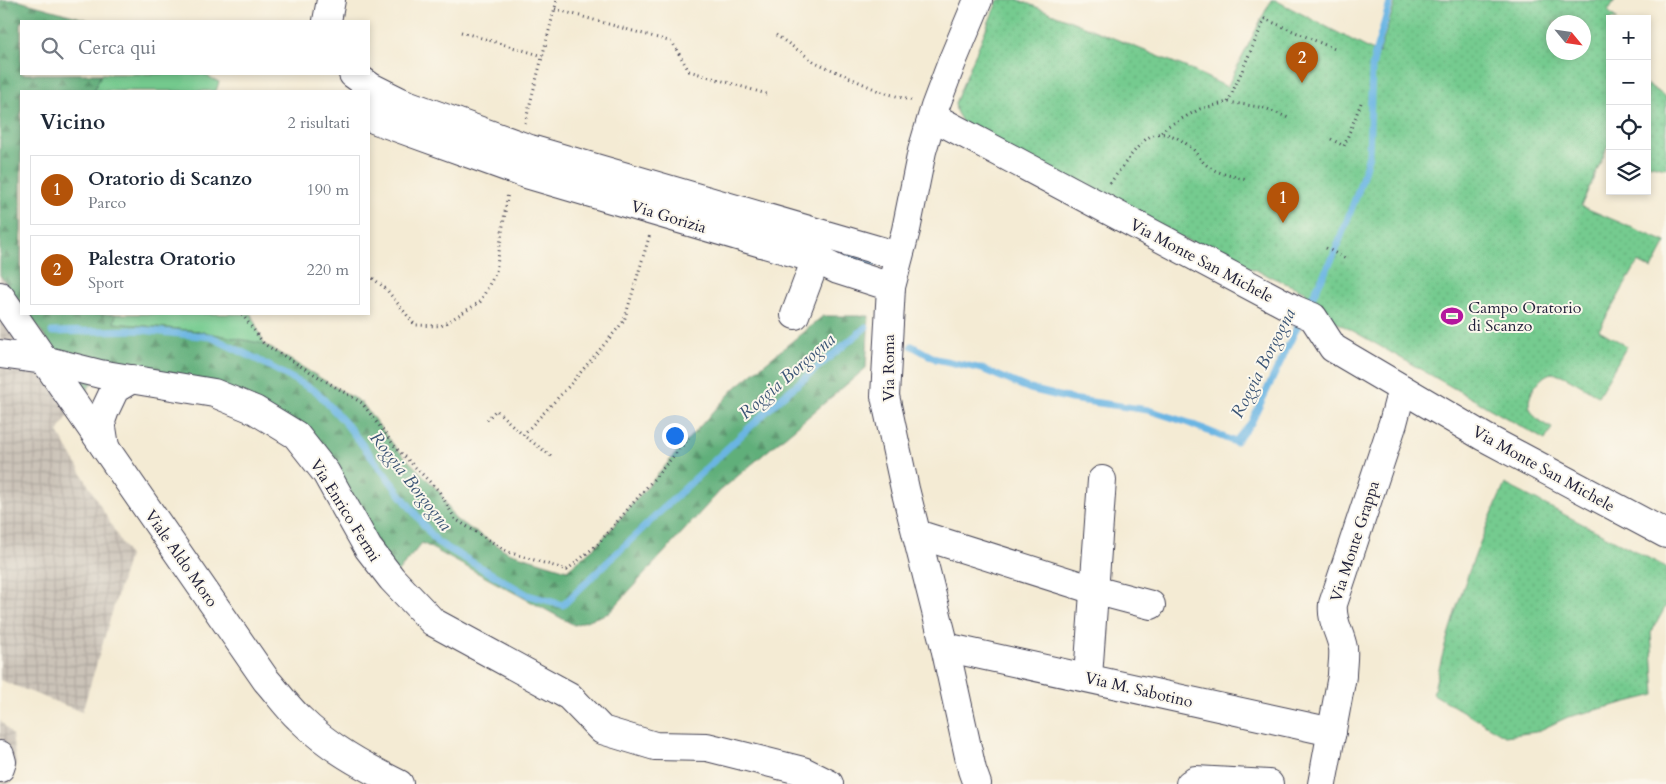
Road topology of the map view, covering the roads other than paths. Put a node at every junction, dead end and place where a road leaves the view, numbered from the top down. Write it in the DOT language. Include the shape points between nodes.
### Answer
graph roads {
  1 [pos="331,0"];
  2 [pos="978,0"];
  3 [pos="327,20"];
  4 [pos="337,75"];
  5 [pos="358,90"];
  6 [pos="370,109"];
  7 [pos="934,112"];
  8 [pos="522,159"];
  9 [pos="821,233"];
  10 [pos="898,256"];
  11 [pos="816,259"];
  12 [pos="891,287"];
  13 [pos="0,296"];
  14 [pos="795,315"];
  15 [pos="0,354"];
  16 [pos="44,360"];
  17 [pos="132,379"];
  18 [pos="1402,389"];
  19 [pos="105,447"];
  20 [pos="1102,480"];
  21 [pos="917,534"];
  22 [pos="1666,534"];
  23 [pos="1094,590"];
  24 [pos="1151,605"];
  25 [pos="945,647"];
  26 [pos="1088,677"];
  27 [pos="1332,732"];
  28 [pos="0,756"];
  29 [pos="0,768"];
  30 [pos="974,779"];
  31 [pos="399,784"];
  32 [pos="829,784"];
  33 [pos="1190,784"];
  34 [pos="1269,784"];
  35 [pos="1322,784"];
  1 -- 3 [label="street"];
  2 -- 7 [label="street, Via Roma"];
  4 -- 5 [label="street, Via Gorizia"];
  6 -- 8 [label="street, Via Gorizia" via="376,120 476,157"];
  7 -- 10 [label="street, Via Roma"];
  7 -- 18 [label="street, Via Monte San Michele" via="1307,315 1332,348"];
  8 -- 9 [label="street, Via Gorizia"];
  8 -- 11 [label="street, Via Gorizia" via="658,213"];
  9 -- 10 [label="street, Via Gorizia"];
  9 -- 11 [label="street"];
  10 -- 12 [label="street, Via Roma"];
  11 -- 12 [label="street, Via Gorizia" via="838,270"];
  11 -- 14 [label="street"];
  12 -- 21 [label="street, Via Roma" via="885,396"];
  13 -- 16 [label="street, Viale Aldo Moro"];
  15 -- 16 [label="street, Via Enrico Fermi"];
  16 -- 17 [label="street, Via Enrico Fermi"];
  16 -- 19 [label="street, Viale Aldo Moro"];
  17 -- 19 [label="street" via="115,389 105,410 101,421"];
  17 -- 32 [label="street, Via Enrico Fermi" via="214,393 256,410 296,434 326,473 368,548 433,622 569,696 602,730 655,746 707,747 802,771"];
  18 -- 22 [label="street, Via Monte San Michele" via="1555,476"];
  18 -- 27 [label="street, Via Monte Grappa" via="1334,604 1333,617 1343,658"];
  19 -- 31 [label="street, Viale Aldo Moro" via="266,680 298,717 358,764"];
  20 -- 23 [label="street"];
  21 -- 23 [label="street"];
  21 -- 25 [label="street, Via Roma"];
  23 -- 24 [label="street"];
  23 -- 26 [label="street"];
  25 -- 26 [label="street, Via M. Sabotino"];
  25 -- 30 [label="street, Via Roma"];
  26 -- 27 [label="street, Via M. Sabotino"];
  27 -- 35 [label="street, Via Monte Grappa"];
  28 -- 29 [label="street"];
  33 -- 34 [label="street" via="1195,780"];
}
